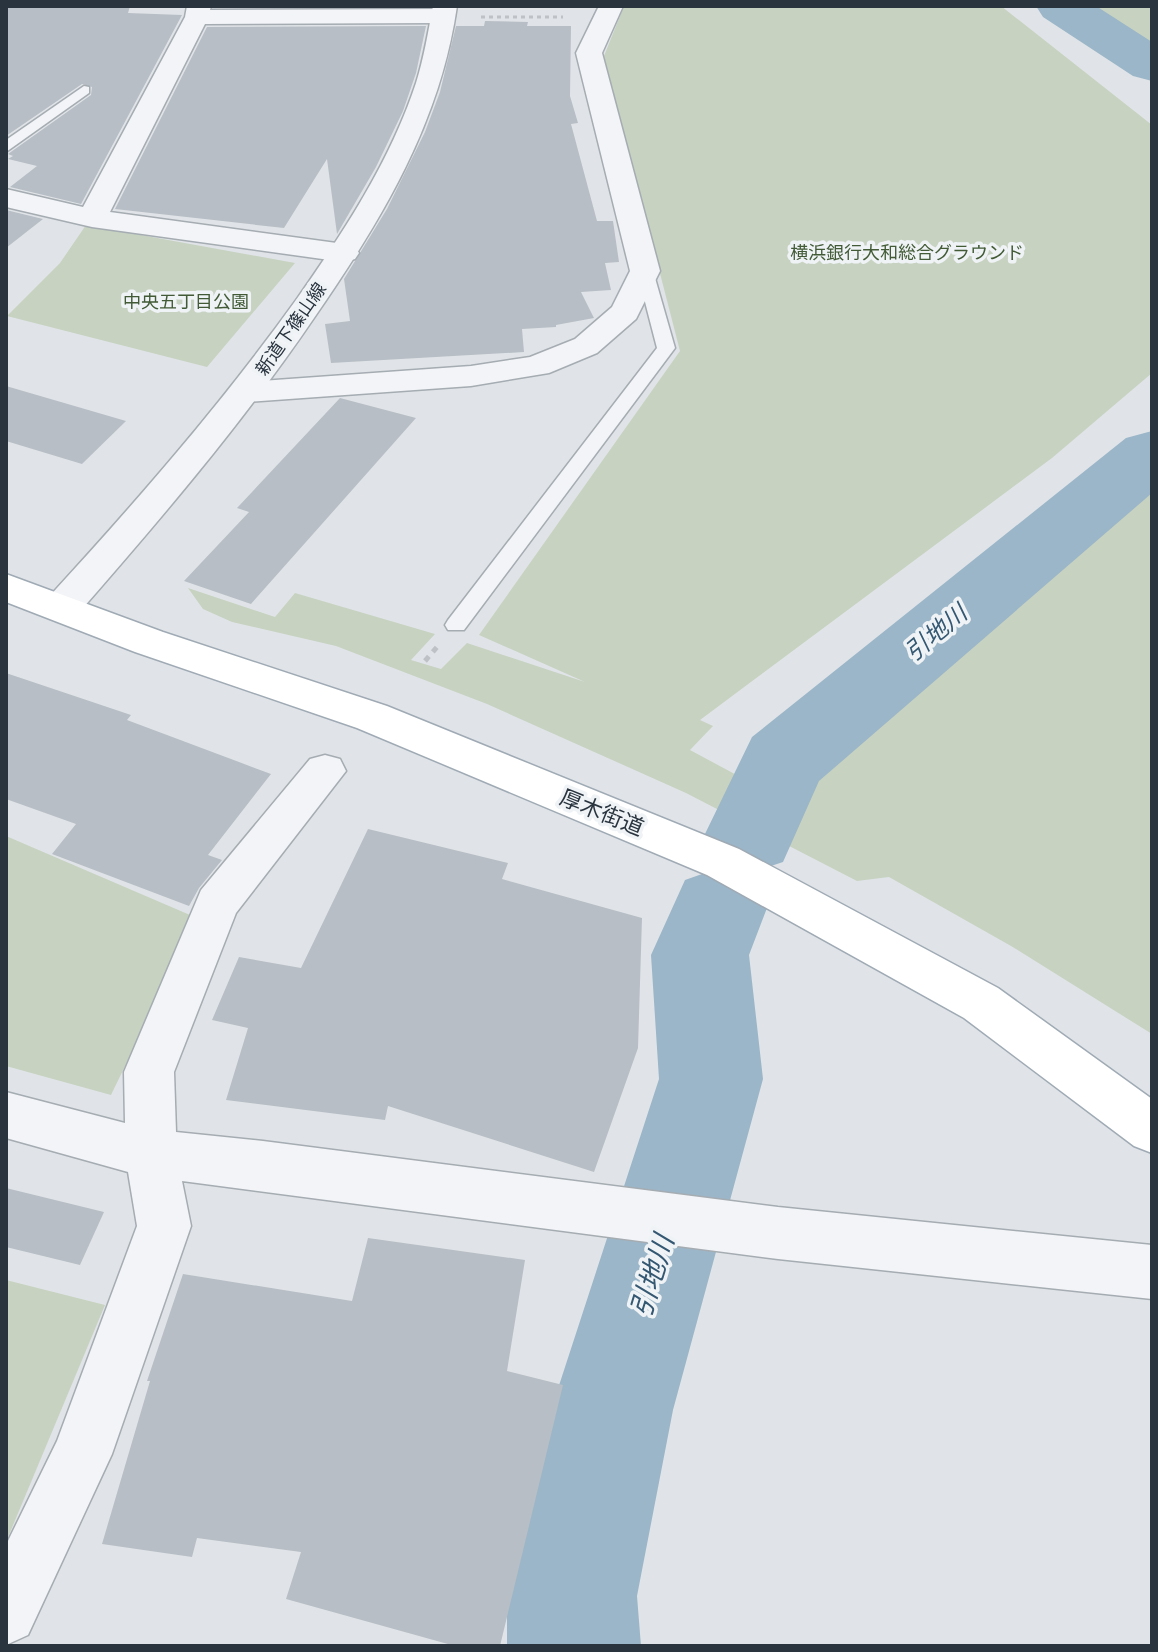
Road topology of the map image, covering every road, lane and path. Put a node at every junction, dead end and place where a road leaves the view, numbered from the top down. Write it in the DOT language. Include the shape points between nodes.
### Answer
graph roads {
  1 [pos="611,6"];
  2 [pos="444,11"];
  3 [pos="198,12"];
  4 [pos="479,17"];
  5 [pos="539,17"];
  6 [pos="84,90"];
  7 [pos="6,147"];
  8 [pos="6,198"];
  9 [pos="92,218"];
  10 [pos="344,253"];
  11 [pos="645,271"];
  12 [pos="246,392"];
  13 [pos="6,587"];
  14 [pos="61,608"];
  15 [pos="456,625"];
  16 [pos="325,771"];
  17 [pos="6,1115"];
  18 [pos="1152,1129"];
  19 [pos="151,1154"];
  20 [pos="1152,1272"];
  21 [pos="6,1613"];
  1 -- 11 [label="street" via="589,53"];
  2 -- 3 [label="street"];
  2 -- 10 [label="street, 新道下篠山線" via="429,84 389,177"];
  3 -- 9 [label="street"];
  4 -- 5 [label="path"];
  6 -- 7 [label="lane"];
  8 -- 9 [label="street"];
  9 -- 10 [label="street"];
  10 -- 12 [label="street, 新道下篠山線"];
  11 -- 12 [label="street" via="625,312 586,346 537,366 471,376"];
  11 -- 15 [label="lane" via="666,348"];
  12 -- 14 [label="street, 新道下篠山線"];
  13 -- 14 [label="main road, 厚木街道"];
  14 -- 18 [label="main road, 厚木街道" via="372,717 723,862 981,1003"];
  16 -- 19 [label="street" via="217,903 149,1072"];
  17 -- 19 [label="street"];
  19 -- 20 [label="street" via="778,1233"];
  19 -- 21 [label="street" via="164,1226 82,1454"];
}
